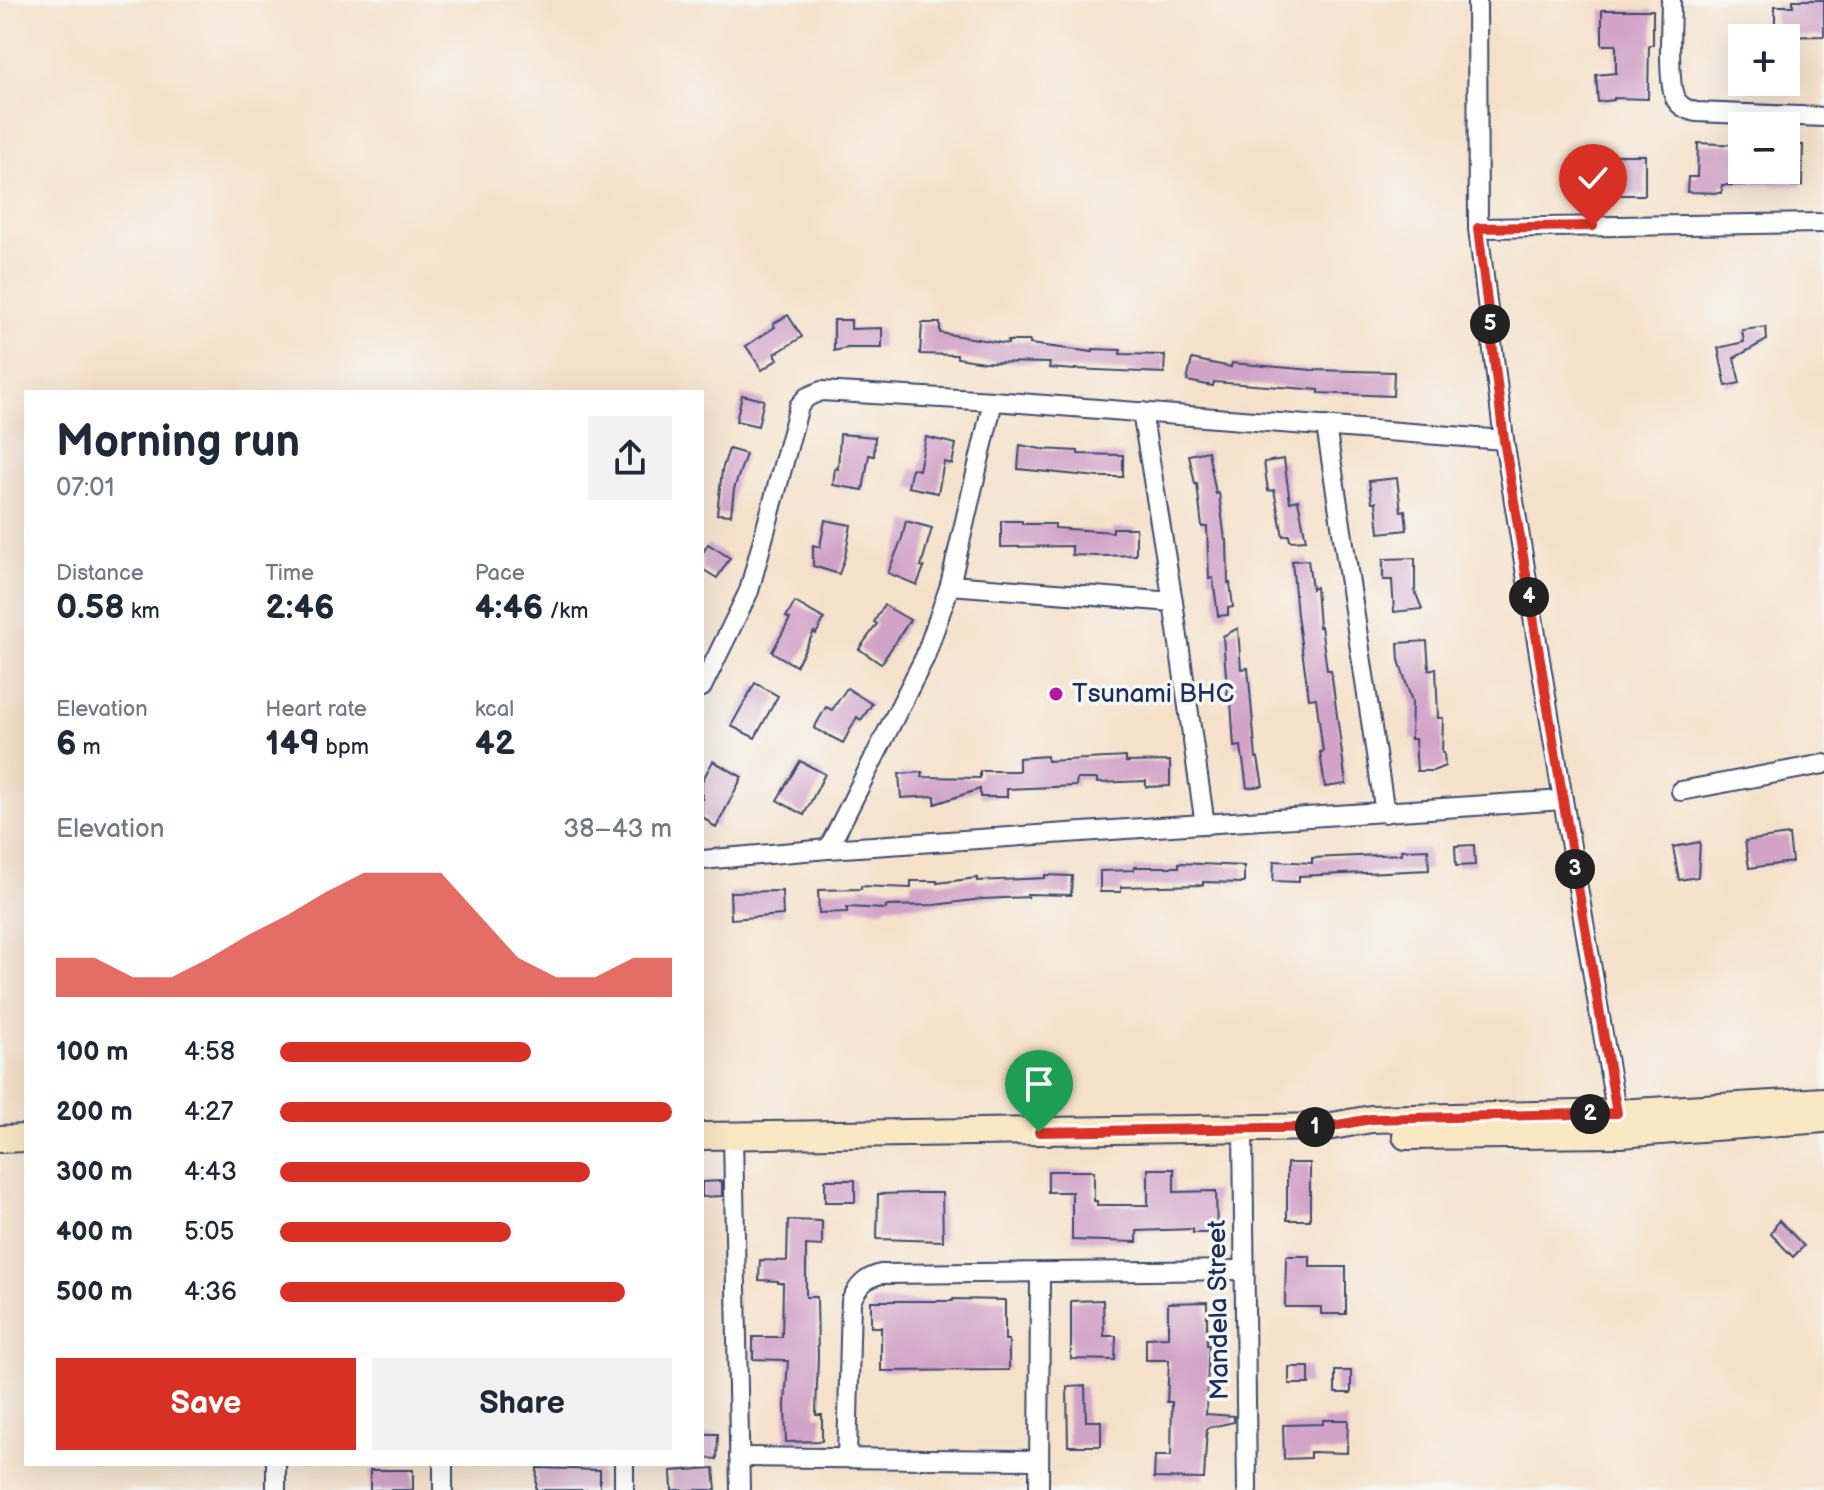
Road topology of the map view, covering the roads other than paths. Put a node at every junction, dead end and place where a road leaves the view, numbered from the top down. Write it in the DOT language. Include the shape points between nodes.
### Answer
graph roads {
  1 [pos="1477,0"];
  2 [pos="1671,0"];
  3 [pos="1824,117"];
  4 [pos="1824,223"];
  5 [pos="1478,228"];
  6 [pos="993,401"];
  7 [pos="1142,412"];
  8 [pos="1326,426"];
  9 [pos="1504,440"];
  10 [pos="950,585"];
  11 [pos="1173,602"];
  12 [pos="704,683"];
  13 [pos="1824,764"];
  14 [pos="1681,791"];
  15 [pos="1563,800"];
  16 [pos="1385,813"];
  17 [pos="1205,825"];
  18 [pos="828,849"];
  19 [pos="704,860"];
  20 [pos="1824,1101"];
  21 [pos="1824,1119"];
  22 [pos="1618,1123"];
  23 [pos="1243,1129"];
  24 [pos="704,1136"];
  25 [pos="733,1136"];
  26 [pos="24,1138"];
  27 [pos="0,1139"];
  28 [pos="1244,1270"];
  29 [pos="1040,1273"];
  30 [pos="739,1457"];
  31 [pos="847,1457"];
  32 [pos="1038,1460"];
  33 [pos="276,1466"];
  34 [pos="443,1466"];
  35 [pos="624,1466"];
  36 [pos="276,1490"];
  37 [pos="443,1490"];
  38 [pos="624,1490"];
  39 [pos="740,1490"];
  40 [pos="1039,1490"];
  41 [pos="1247,1490"];
  1 -- 5 [label="street"];
  2 -- 3 [label="street" via="1671,82 1674,97 1688,111"];
  4 -- 5 [label="street"];
  5 -- 9 [label="street"];
  6 -- 7 [label="street"];
  6 -- 10 [label="street"];
  6 -- 12 [label="street" via="828,390 804,400 749,591"];
  7 -- 8 [label="street"];
  7 -- 11 [label="street"];
  8 -- 9 [label="street"];
  8 -- 16 [label="street"];
  9 -- 15 [label="street"];
  10 -- 11 [label="street"];
  10 -- 18 [label="street" via="920,668"];
  11 -- 17 [label="street"];
  13 -- 14 [label="street"];
  15 -- 16 [label="street"];
  15 -- 22 [label="street"];
  16 -- 17 [label="street"];
  17 -- 18 [label="street"];
  18 -- 19 [label="street"];
  20 -- 22 [label="main road"];
  21 -- 22 [label="main road"];
  22 -- 23 [label="main road" via="1396,1136 1327,1127"];
  23 -- 25 [label="main road"];
  23 -- 28 [label="street, Mandela Street"];
  24 -- 25 [label="main road"];
  25 -- 30 [label="street"];
  26 -- 27 [label="main road"];
  28 -- 29 [label="street"];
  28 -- 41 [label="street, Mandela Street"];
  29 -- 31 [label="street" via="881,1274 863,1281 851,1301"];
  29 -- 32 [label="street"];
  30 -- 31 [label="street"];
  30 -- 39 [label="street"];
  31 -- 32 [label="street"];
  32 -- 40 [label="street"];
  33 -- 36 [label="street"];
  34 -- 37 [label="street"];
  35 -- 38 [label="street"];
}
